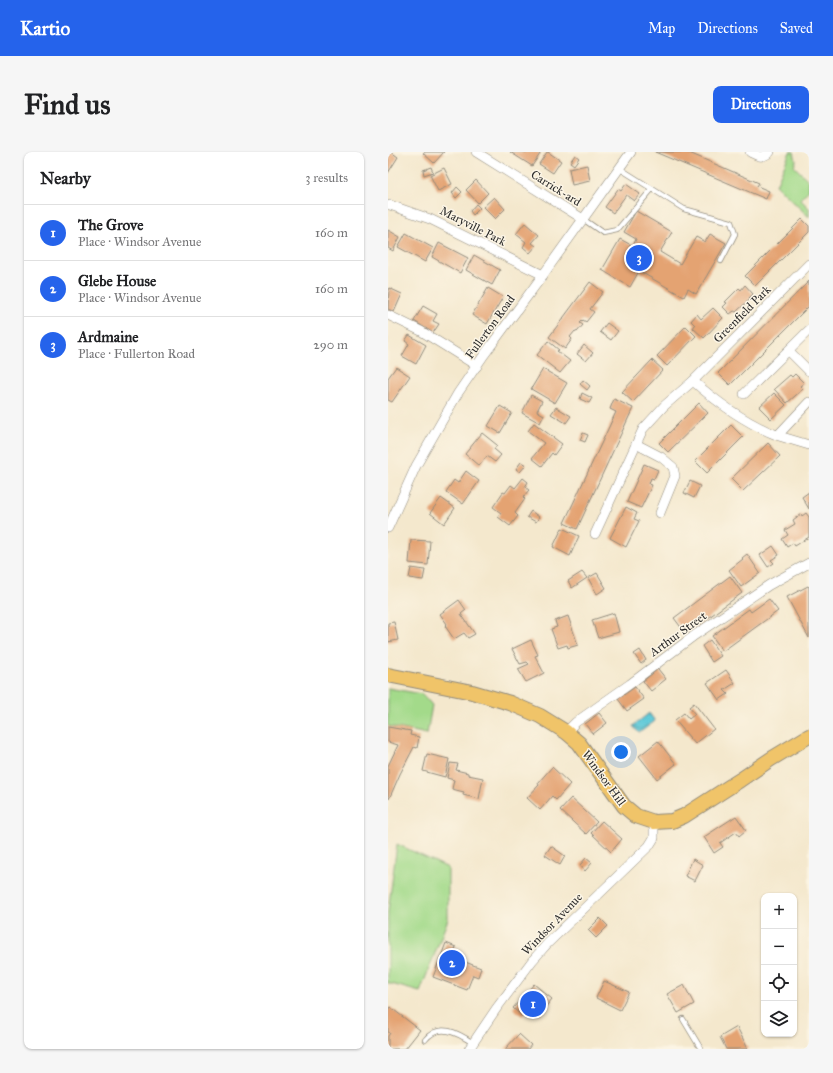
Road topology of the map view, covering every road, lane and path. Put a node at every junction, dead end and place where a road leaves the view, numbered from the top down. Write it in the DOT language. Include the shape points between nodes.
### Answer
graph roads {
  1 [pos="476,152"];
  2 [pos="631,152"];
  3 [pos="750,152"];
  4 [pos="770,152"];
  5 [pos="620,168"];
  6 [pos="652,189"];
  7 [pos="390,205"];
  8 [pos="583,219"];
  9 [pos="721,261"];
  10 [pos="809,264"];
  11 [pos="543,275"];
  12 [pos="388,315"];
  13 [pos="809,330"];
  14 [pos="789,351"];
  15 [pos="476,366"];
  16 [pos="809,371"];
  17 [pos="693,381"];
  18 [pos="744,394"];
  19 [pos="809,402"];
  20 [pos="778,436"];
  21 [pos="636,444"];
  22 [pos="809,445"];
  23 [pos="660,513"];
  24 [pos="388,528"];
  25 [pos="595,534"];
  26 [pos="808,565"];
  27 [pos="388,675"];
  28 [pos="566,732"];
  29 [pos="809,736"];
  30 [pos="654,822"];
  31 [pos="684,1019"];
  32 [pos="425,1040"];
  33 [pos="471,1046"];
  34 [pos="701,1049"];
  1 -- 8 [label="street, Carrick-ard"];
  2 -- 5 [label="street, Fullerton Road"];
  3 -- 4 [label="street" via="760,157"];
  5 -- 6 [label="lane"];
  5 -- 8 [label="street, Fullerton Road"];
  6 -- 8 [label="lane" via="617,230 603,233"];
  6 -- 9 [label="lane" via="684,209 732,222 735,234"];
  7 -- 11 [label="street, Maryville Park" via="430,218"];
  8 -- 11 [label="street, Fullerton Road"];
  10 -- 17 [label="street, Greenfield Park"];
  11 -- 15 [label="street, Fullerton Road"];
  12 -- 15 [label="street" via="421,331"];
  13 -- 14 [label="street"];
  14 -- 16 [label="street"];
  14 -- 18 [label="street"];
  15 -- 24 [label="street, Fullerton Road" via="416,466"];
  17 -- 20 [label="street" via="713,399"];
  17 -- 21 [label="street, Greenfield Park" via="664,406 643,429"];
  19 -- 20 [label="street"];
  20 -- 22 [label="street"];
  21 -- 23 [label="street" via="661,457 673,467 675,476"];
  21 -- 25 [label="street, Greenfield Park"];
  26 -- 28 [label="street, Arthur Street" via="769,585 695,635"];
  27 -- 28 [label="main road, Windsor Hill" via="472,692 510,703 540,716"];
  28 -- 30 [label="main road, Windsor Hill" via="579,743 624,806 636,816"];
  29 -- 30 [label="main road, Windsor Hill" via="684,816"];
  30 -- 33 [label="street, Windsor Avenue" via="654,838 649,846 547,944"];
  31 -- 34 [label="lane"];
  32 -- 33 [label="lane" via="429,1034 443,1030 455,1032 466,1038"];
}
